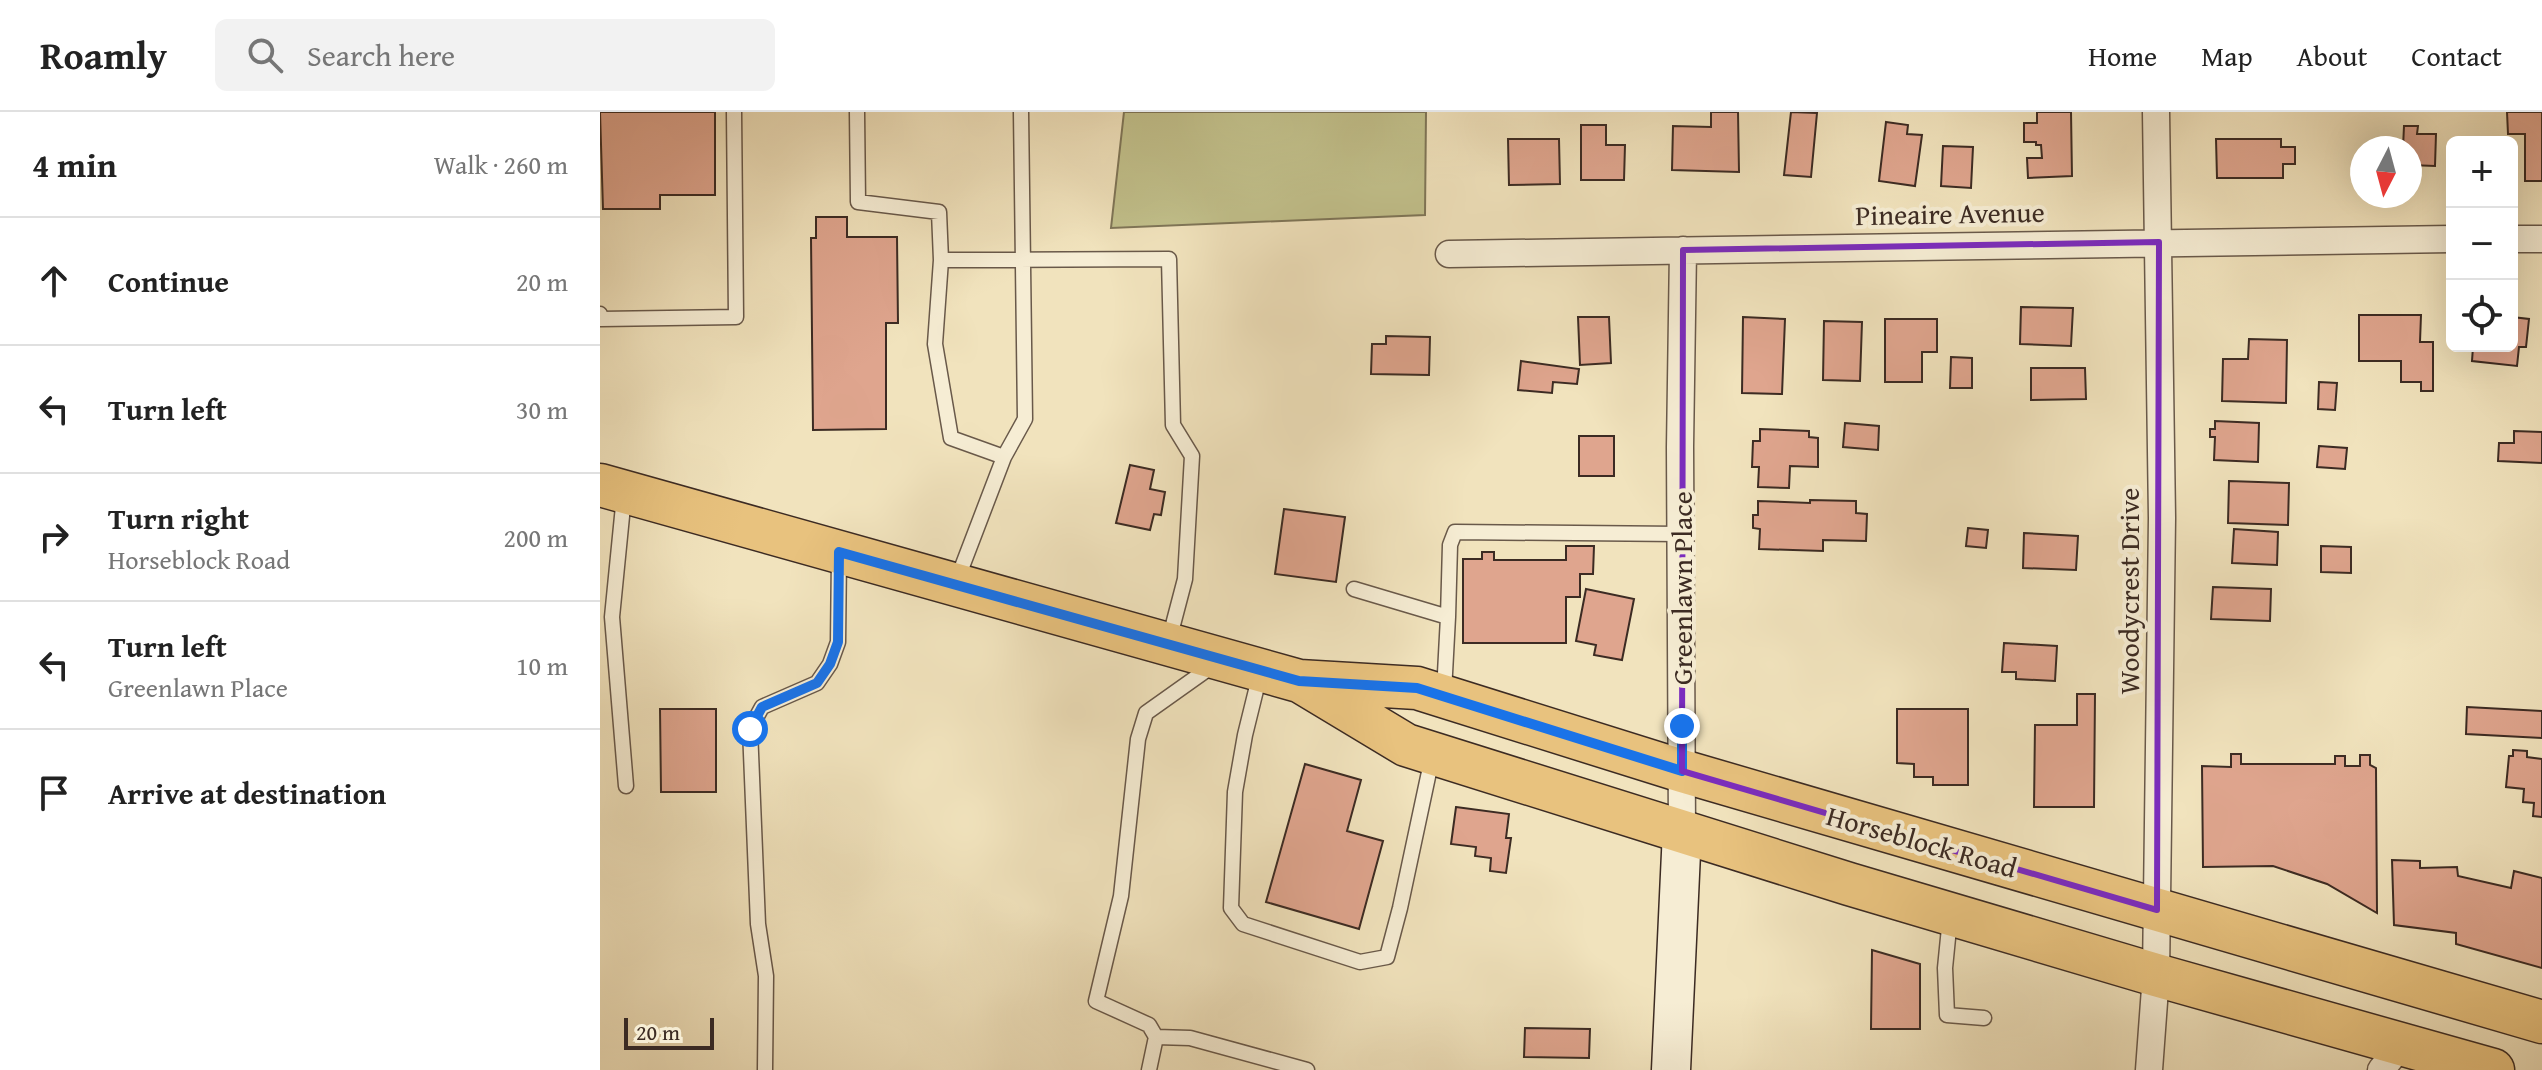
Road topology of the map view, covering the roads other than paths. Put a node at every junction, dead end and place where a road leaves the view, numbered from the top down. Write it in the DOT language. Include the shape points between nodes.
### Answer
graph roads {
  1 [pos="734,112"];
  2 [pos="857,112"];
  3 [pos="1021,112"];
  4 [pos="2156,112"];
  5 [pos="2446,239"];
  6 [pos="2518,239"];
  7 [pos="2542,239"];
  8 [pos="2159,242"];
  9 [pos="1683,250"];
  10 [pos="1449,254"];
  11 [pos="1023,259"];
  12 [pos="941,260"];
  13 [pos="600,314"];
  14 [pos="1004,457"];
  15 [pos="612,488"];
  16 [pos="1680,534"];
  17 [pos="839,552"];
  18 [pos="956,584"];
  19 [pos="1354,589"];
  20 [pos="1448,617"];
  21 [pos="1168,644"];
  22 [pos="1221,659"];
  23 [pos="1280,675"];
  24 [pos="1444,696"];
  25 [pos="1434,753"];
  26 [pos="1682,771"];
  27 [pos="626,786"];
  28 [pos="1682,831"];
  29 [pos="2157,910"];
  30 [pos="1951,914"];
  31 [pos="2156,975"];
  32 [pos="1984,1018"];
  33 [pos="2542,1022"];
  34 [pos="1156,1037"];
  35 [pos="2392,1057"];
  36 [pos="765,1070"];
  37 [pos="1149,1070"];
  38 [pos="1307,1070"];
  39 [pos="1671,1070"];
  40 [pos="2149,1070"];
  41 [pos="2493,1070"];
  1 -- 13 [label="lane" via="736,317 601,319"];
  2 -- 12 [label="lane" via="858,202 939,212"];
  3 -- 11 [label="lane"];
  4 -- 8 [label="street, Woodycrest Drive"];
  5 -- 8 [label="street, Pineaire Avenue"];
  6 -- 7 [label="street"];
  8 -- 9 [label="street, Pineaire Avenue"];
  8 -- 29 [label="street, Woodycrest Drive"];
  9 -- 10 [label="street, Pineaire Avenue"];
  9 -- 16 [label="street, Greenlawn Place"];
  11 -- 12 [label="lane"];
  11 -- 14 [label="lane" via="1025,419"];
  11 -- 21 [label="lane" via="1169,259 1173,425 1192,456 1185,579"];
  12 -- 14 [label="lane" via="935,344 951,438"];
  14 -- 18 [label="lane"];
  15 -- 17 [label="main road, Horseblock Road"];
  15 -- 27 [label="lane" via="612,617"];
  16 -- 20 [label="lane" via="1455,532"];
  16 -- 26 [label="street, Greenlawn Place"];
  17 -- 18 [label="main road, Horseblock Road"];
  17 -- 36 [label="lane" via="838,642 830,664 817,683 762,707 750,729 758,924 766,976"];
  18 -- 21 [label="main road, Horseblock Road"];
  19 -- 20 [label="lane"];
  20 -- 24 [label="lane"];
  21 -- 22 [label="main road, Horseblock Road"];
  22 -- 23 [label="main road, Horseblock Road"];
  22 -- 34 [label="lane" via="1146,713 1138,739 1121,896 1096,1001 1149,1025"];
  23 -- 24 [label="main road, Horseblock Road" via="1417,688"];
  23 -- 25 [label="main road, Horseblock Road" via="1406,745"];
  23 -- 25 [label="lane" via="1245,735 1235,792 1231,908 1243,924 1360,962 1387,957"];
  24 -- 26 [label="main road, Horseblock Road"];
  25 -- 28 [label="main road, Horseblock Road"];
  26 -- 28 [label="street, Greenlawn Place"];
  26 -- 29 [label="main road, Horseblock Road"];
  28 -- 30 [label="main road, Horseblock Road"];
  28 -- 39 [label="street, Greenlawn Place"];
  29 -- 31 [label="street, Woodycrest Drive"];
  29 -- 33 [label="main road, Horseblock Road"];
  30 -- 31 [label="main road, Horseblock Road"];
  30 -- 32 [label="lane" via="1947,1015"];
  31 -- 35 [label="main road, Horseblock Road"];
  31 -- 40 [label="street, Woodycrest Drive"];
  34 -- 37 [label="lane"];
  34 -- 38 [label="lane" via="1190,1038"];
  35 -- 41 [label="main road, Horseblock Road"];
}
